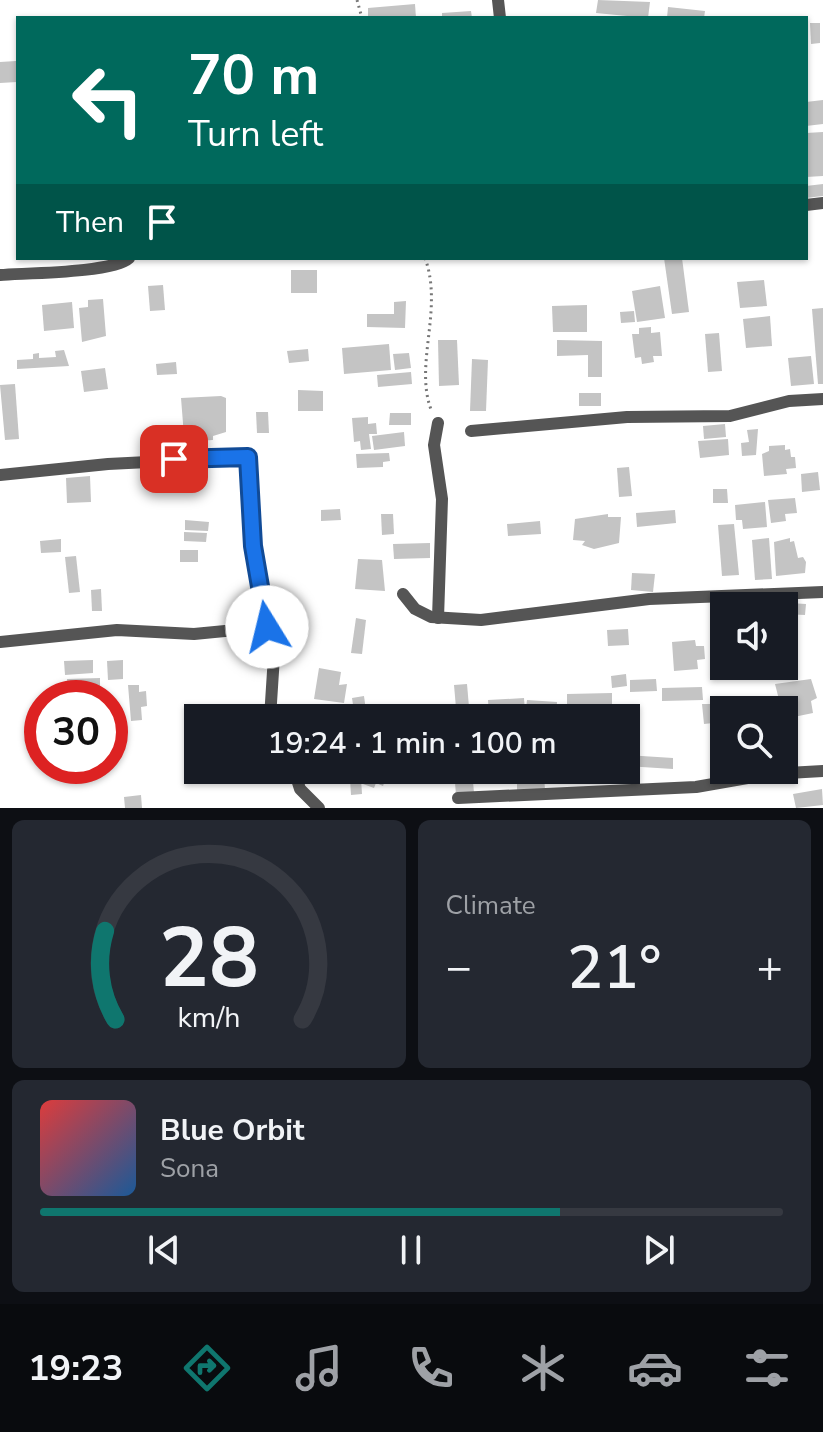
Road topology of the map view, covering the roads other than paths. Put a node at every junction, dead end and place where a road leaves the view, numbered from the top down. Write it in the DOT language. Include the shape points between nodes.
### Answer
graph roads {
  1 [pos="127,260"];
  2 [pos="0,275"];
  3 [pos="823,399"];
  4 [pos="438,423"];
  5 [pos="471,431"];
  6 [pos="0,475"];
  7 [pos="823,592"];
  8 [pos="403,594"];
  9 [pos="438,618"];
  10 [pos="267,627"];
  11 [pos="0,642"];
  12 [pos="271,704"];
  13 [pos="823,771"];
  14 [pos="298,784"];
  15 [pos="458,798"];
  16 [pos="319,808"];
  1 -- 2 [label="street" via="73,271"];
  3 -- 5 [label="street" via="789,401 730,416 636,416"];
  4 -- 9 [label="street"];
  6 -- 10 [label="street" via="248,457 253,546"];
  7 -- 9 [label="street" via="649,599 481,620"];
  8 -- 9 [label="street" via="415,609"];
  10 -- 11 [label="street" via="194,634 117,630"];
  10 -- 12 [label="street" via="274,656"];
  13 -- 15 [label="street" via="696,787"];
  14 -- 16 [label="street"];
}
